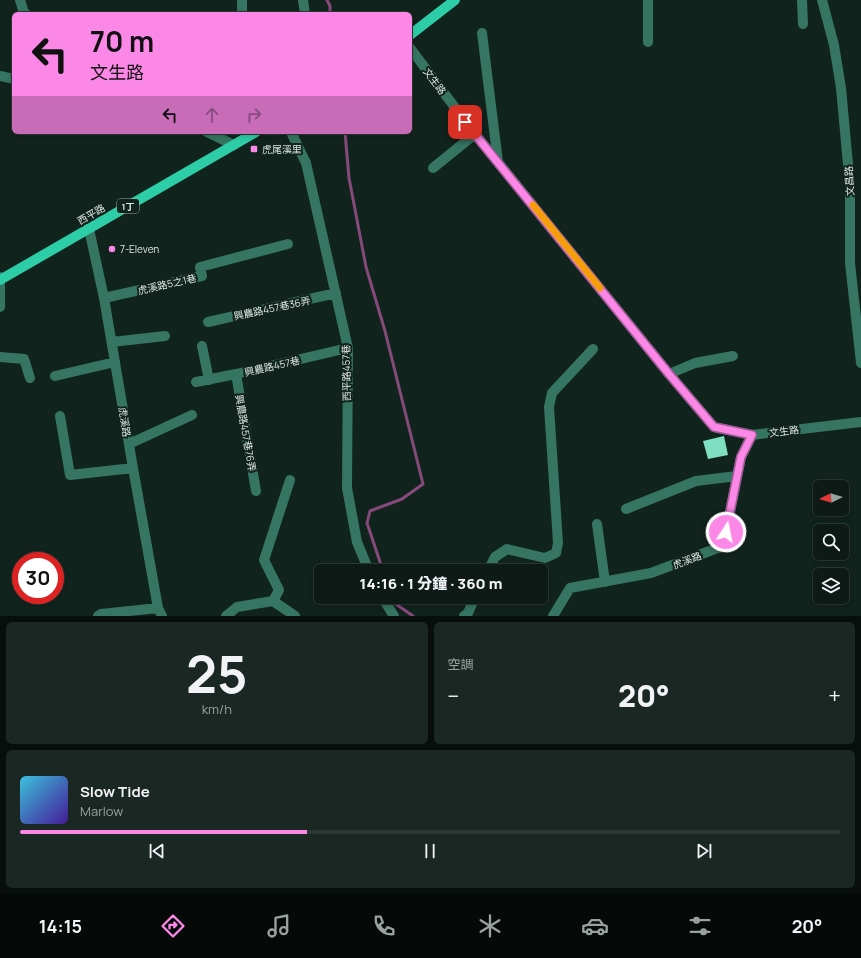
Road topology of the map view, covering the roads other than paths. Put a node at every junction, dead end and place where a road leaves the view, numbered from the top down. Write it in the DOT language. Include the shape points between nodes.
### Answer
graph roads {
  1 [pos="20,0"];
  2 [pos="242,0"];
  3 [pos="303,0"];
  4 [pos="455,0"];
  5 [pos="648,0"];
  6 [pos="802,0"];
  7 [pos="822,0"];
  8 [pos="24,12"];
  9 [pos="242,12"];
  10 [pos="305,12"];
  11 [pos="803,24"];
  12 [pos="412,33"];
  13 [pos="482,33"];
  14 [pos="648,42"];
  15 [pos="412,51"];
  16 [pos="0,76"];
  17 [pos="12,79"];
  18 [pos="211,134"];
  19 [pos="253,134"];
  20 [pos="292,134"];
  21 [pos="475,134"];
  22 [pos="234,145"];
  23 [pos="498,162"];
  24 [pos="433,168"];
  25 [pos="89,229"];
  26 [pos="288,244"];
  27 [pos="0,279"];
  28 [pos="336,293"];
  29 [pos="104,298"];
  30 [pos="0,307"];
  31 [pos="208,322"];
  32 [pos="165,336"];
  33 [pos="112,342"];
  34 [pos="202,346"];
  35 [pos="348,348"];
  36 [pos="593,349"];
  37 [pos="733,356"];
  38 [pos="0,357"];
  39 [pos="115,362"];
  40 [pos="861,363"];
  41 [pos="236,374"];
  42 [pos="669,374"];
  43 [pos="55,376"];
  44 [pos="30,378"];
  45 [pos="209,380"];
  46 [pos="196,382"];
  47 [pos="192,414"];
  48 [pos="60,416"];
  49 [pos="861,422"];
  50 [pos="752,435"];
  51 [pos="129,444"];
  52 [pos="132,468"];
  53 [pos="737,476"];
  54 [pos="290,480"];
  55 [pos="256,491"];
  56 [pos="626,509"];
  57 [pos="597,524"];
  58 [pos="366,564"];
  59 [pos="492,564"];
  60 [pos="605,582"];
  61 [pos="273,601"];
  62 [pos="386,604"];
  63 [pos="472,604"];
  64 [pos="160,612"];
  65 [pos="98,616"];
  66 [pos="226,616"];
  67 [pos="295,616"];
  68 [pos="394,616"];
  69 [pos="464,616"];
  70 [pos="553,616"];
  1 -- 8 [label="street"];
  2 -- 9 [label="street"];
  3 -- 10 [label="street"];
  4 -- 12 [label="main road"];
  5 -- 14 [label="street"];
  6 -- 11 [label="street"];
  7 -- 40 [label="street, 文昌路" via="834,45 841,88 850,186 850,263"];
  13 -- 23 [label="street"];
  15 -- 21 [label="street, 文生路"];
  16 -- 17 [label="street"];
  18 -- 22 [label="street"];
  19 -- 22 [label="main road, 西平路 / 1丁"];
  20 -- 28 [label="street, 西平路457巷" via="306,163"];
  21 -- 23 [label="street, 文生路"];
  21 -- 24 [label="street"];
  22 -- 25 [label="main road, 西平路 / 1丁"];
  23 -- 42 [label="street, 文生路"];
  25 -- 27 [label="main road, 西平路 / 1丁"];
  25 -- 29 [label="street, 虎溪路"];
  26 -- 29 [label="street, 虎溪路5之1巷" via="200,267 202,276"];
  27 -- 30 [label="street"];
  28 -- 31 [label="street, 興農路457巷36弄"];
  28 -- 35 [label="street, 西平路457巷"];
  29 -- 33 [label="street, 虎溪路"];
  32 -- 33 [label="street"];
  33 -- 39 [label="street, 虎溪路"];
  34 -- 45 [label="street"];
  35 -- 41 [label="street, 興農路457巷"];
  35 -- 58 [label="street, 西平路457巷" via="347,488 356,542"];
  36 -- 59 [label="street" via="552,393 549,408 558,543 556,553 545,558 507,549 495,557"];
  37 -- 42 [label="street" via="695,363"];
  38 -- 44 [label="street" via="24,359"];
  39 -- 43 [label="street"];
  39 -- 51 [label="street, 虎溪路"];
  41 -- 45 [label="street, 興農路457巷"];
  41 -- 55 [label="street, 興農路457巷76弄"];
  42 -- 50 [label="street, 文生路" via="714,427"];
  45 -- 46 [label="street, 興農路457巷"];
  47 -- 51 [label="street"];
  48 -- 52 [label="street" via="70,475"];
  49 -- 50 [label="street, 文生路"];
  50 -- 53 [label="street, 虎溪路" via="741,457"];
  51 -- 52 [label="street, 虎溪路"];
  52 -- 64 [label="street, 虎溪路"];
  53 -- 56 [label="street" via="696,481"];
  53 -- 60 [label="street, 虎溪路" via="724,546 651,574"];
  54 -- 61 [label="street" via="264,560 279,590"];
  57 -- 60 [label="street"];
  60 -- 70 [label="street, 虎溪路" via="570,588"];
  61 -- 66 [label="street" via="237,607"];
  61 -- 67 [label="street"];
  62 -- 68 [label="street"];
  63 -- 69 [label="street"];
  64 -- 65 [label="street"];
}
